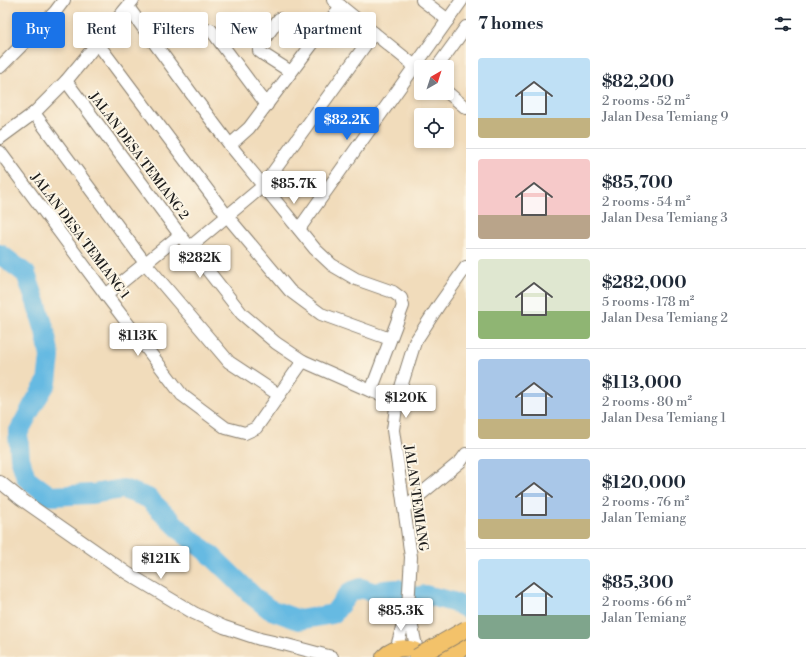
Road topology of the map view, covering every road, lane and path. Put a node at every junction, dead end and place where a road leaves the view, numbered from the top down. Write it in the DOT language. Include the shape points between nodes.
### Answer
graph roads {
  1 [pos="64,0"];
  2 [pos="422,0"];
  3 [pos="462,0"];
  4 [pos="131,3"];
  5 [pos="337,3"];
  6 [pos="124,12"];
  7 [pos="348,12"];
  8 [pos="279,18"];
  9 [pos="448,20"];
  10 [pos="466,27"];
  11 [pos="211,30"];
  12 [pos="376,35"];
  13 [pos="95,48"];
  14 [pos="101,48"];
  15 [pos="363,48"];
  16 [pos="424,60"];
  17 [pos="442,60"];
  18 [pos="0,66"];
  19 [pos="414,66"];
  20 [pos="291,72"];
  21 [pos="414,74"];
  22 [pos="66,81"];
  23 [pos="454,98"];
  24 [pos="267,105"];
  25 [pos="466,108"];
  26 [pos="34,113"];
  27 [pos="0,138"];
  28 [pos="230,145"];
  29 [pos="0,152"];
  30 [pos="263,186"];
  31 [pos="227,216"];
  32 [pos="299,229"];
  33 [pos="180,235"];
  34 [pos="190,247"];
  35 [pos="145,263"];
  36 [pos="466,266"];
  37 [pos="106,295"];
  38 [pos="390,340"];
  39 [pos="303,361"];
  40 [pos="372,391"];
  41 [pos="279,395"];
  42 [pos="397,400"];
  43 [pos="466,454"];
  44 [pos="0,482"];
  45 [pos="404,508"];
  46 [pos="408,607"];
  47 [pos="465,625"];
  48 [pos="466,646"];
  49 [pos="390,653"];
  50 [pos="420,655"];
  51 [pos="332,657"];
  52 [pos="446,657"];
  1 -- 18 [label="street"];
  2 -- 9 [label="street"];
  3 -- 9 [label="street"];
  4 -- 6 [label="street"];
  4 -- 28 [label="street" via="191,93"];
  5 -- 7 [label="street"];
  5 -- 20 [label="street"];
  8 -- 20 [label="street" via="259,46 259,51"];
  9 -- 16 [label="street"];
  10 -- 17 [label="street"];
  11 -- 24 [label="street"];
  12 -- 19 [label="street"];
  13 -- 22 [label="street"];
  14 -- 31 [label="street"];
  15 -- 30 [label="street"];
  20 -- 24 [label="street"];
  21 -- 32 [label="street"];
  22 -- 26 [label="street"];
  22 -- 33 [label="street, JALAN DESA TEMIANG 2"];
  23 -- 25 [label="street"];
  24 -- 28 [label="street" via="249,128"];
  26 -- 27 [label="street"];
  26 -- 35 [label="street"];
  28 -- 30 [label="street"];
  29 -- 37 [label="street, JALAN DESA TEMIANG 1"];
  30 -- 31 [label="street"];
  30 -- 32 [label="street"];
  31 -- 34 [label="street"];
  31 -- 38 [label="street" via="290,292 321,314"];
  32 -- 38 [label="street" via="332,265 356,279 394,292 401,298 403,306"];
  33 -- 34 [label="street, JALAN DESA TEMIANG 2"];
  33 -- 35 [label="street"];
  34 -- 39 [label="street, JALAN DESA TEMIANG 2" via="242,314 276,343"];
  35 -- 37 [label="street"];
  35 -- 41 [label="street" via="229,362"];
  36 -- 42 [label="street, JALAN TEMIANG" via="415,342"];
  37 -- 41 [label="street, JALAN DESA TEMIANG 1" via="182,394 226,428 244,433 256,428"];
  38 -- 40 [label="street"];
  39 -- 40 [label="street, JALAN DESA TEMIANG 2"];
  39 -- 41 [label="street, JALAN DESA TEMIANG 1"];
  40 -- 42 [label="street, JALAN DESA TEMIANG 2"];
  42 -- 45 [label="street, JALAN TEMIANG" via="393,430"];
  43 -- 45 [label="street"];
  44 -- 51 [label="street" via="127,573 194,613 224,627 260,639"];
  45 -- 46 [label="street, JALAN TEMIANG" via="411,557"];
  46 -- 49 [label="street, JALAN TEMIANG"];
  46 -- 50 [label="street, JALAN TEMIANG"];
  47 -- 50 [label="main road, bridge"];
  48 -- 52 [label="main road"];
  49 -- 50 [label="main road" via="403,648"];
}
